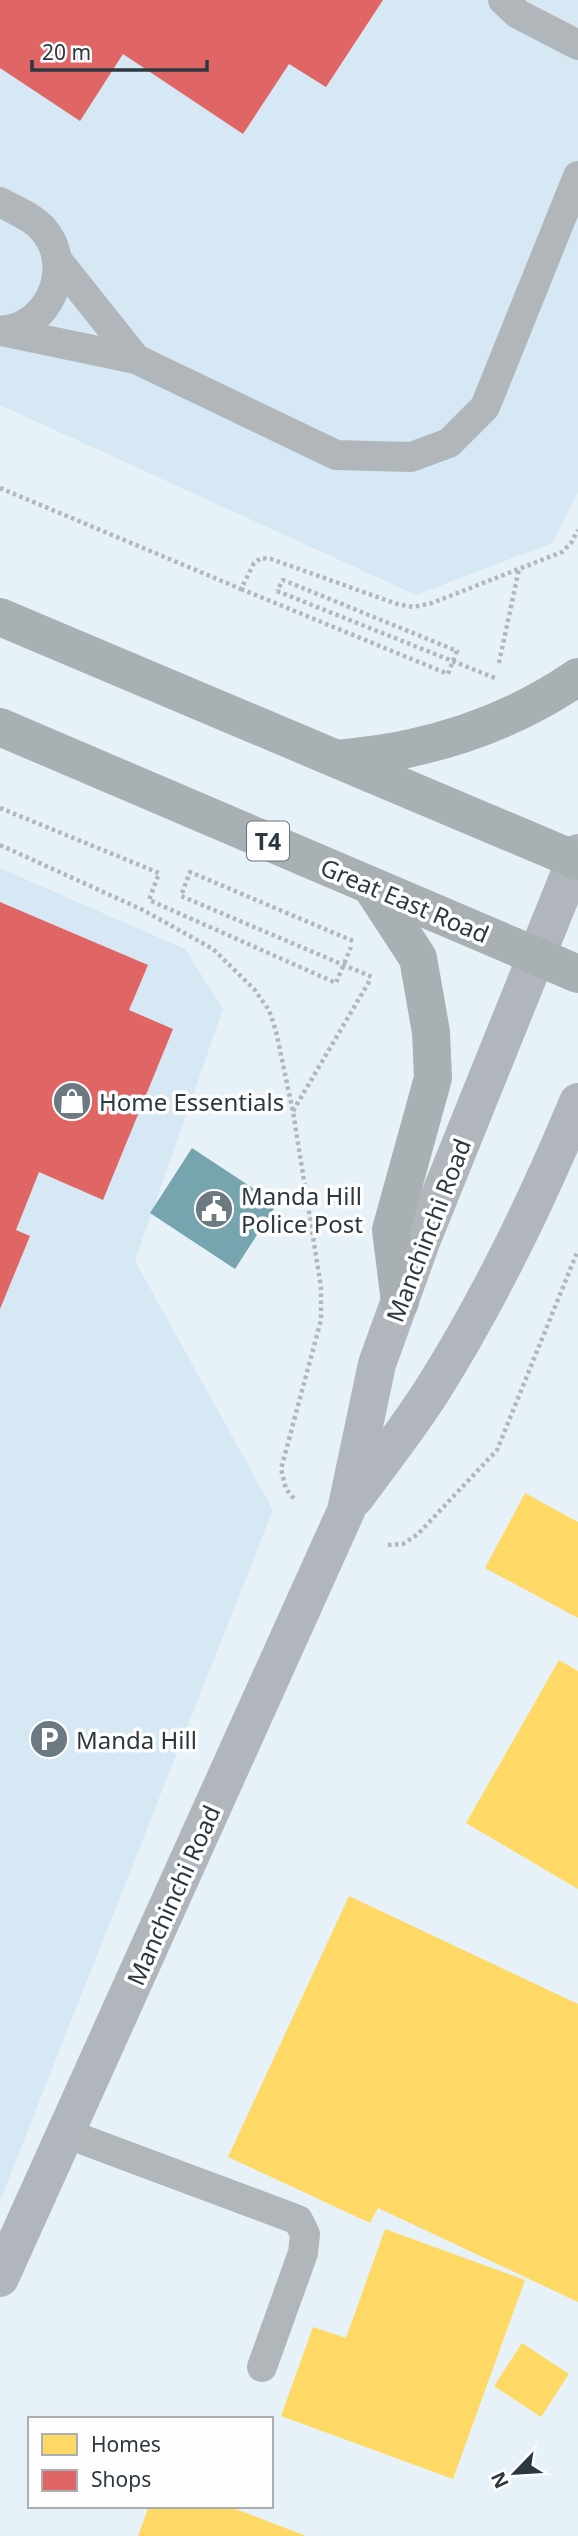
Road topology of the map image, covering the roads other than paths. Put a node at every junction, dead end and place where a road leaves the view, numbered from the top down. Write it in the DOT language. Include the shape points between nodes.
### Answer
graph roads {
  1 [pos="503,0"];
  2 [pos="578,45"];
  3 [pos="578,176"];
  4 [pos="0,202"];
  5 [pos="58,261"];
  6 [pos="1,331"];
  7 [pos="136,359"];
  8 [pos="0,617"];
  9 [pos="578,677"];
  10 [pos="0,727"];
  11 [pos="337,759"];
  12 [pos="577,858"];
  13 [pos="371,886"];
  14 [pos="536,956"];
  15 [pos="578,974"];
  16 [pos="578,1102"];
  17 [pos="400,1302"];
  18 [pos="342,1520"];
  19 [pos="65,2133"];
  20 [pos="0,2278"];
  21 [pos="262,2367"];
  1 -- 2 [label="lane" via="518,14"];
  3 -- 7 [label="lane" via="485,407 449,443 411,457 336,455"];
  4 -- 5 [label="lane" via="42,228"];
  5 -- 6 [label="lane" via="51,296 39,313 21,326"];
  5 -- 7 [label="lane"];
  6 -- 7 [label="lane"];
  8 -- 11 [label="main road"];
  9 -- 11 [label="main road" via="547,698 481,729 410,749"];
  10 -- 13 [label="main road, Great East Road / T4"];
  11 -- 12 [label="main road"];
  12 -- 14 [label="main road, Manchinchi Road"];
  13 -- 14 [label="main road, Great East Road / T4"];
  13 -- 17 [label="main road" via="418,958 431,1032 433,1078 391,1230"];
  14 -- 15 [label="main road, Great East Road / T4"];
  14 -- 17 [label="main road, Manchinchi Road"];
  16 -- 18 [label="main road, Manchinchi Road" via="477,1315 431,1392"];
  17 -- 18 [label="main road, Manchinchi Road" via="377,1364"];
  18 -- 19 [label="main road, Manchinchi Road"];
  19 -- 20 [label="main road, Manchinchi Road"];
  19 -- 21 [label="lane" via="298,2220 305,2234 303,2253"];
}
